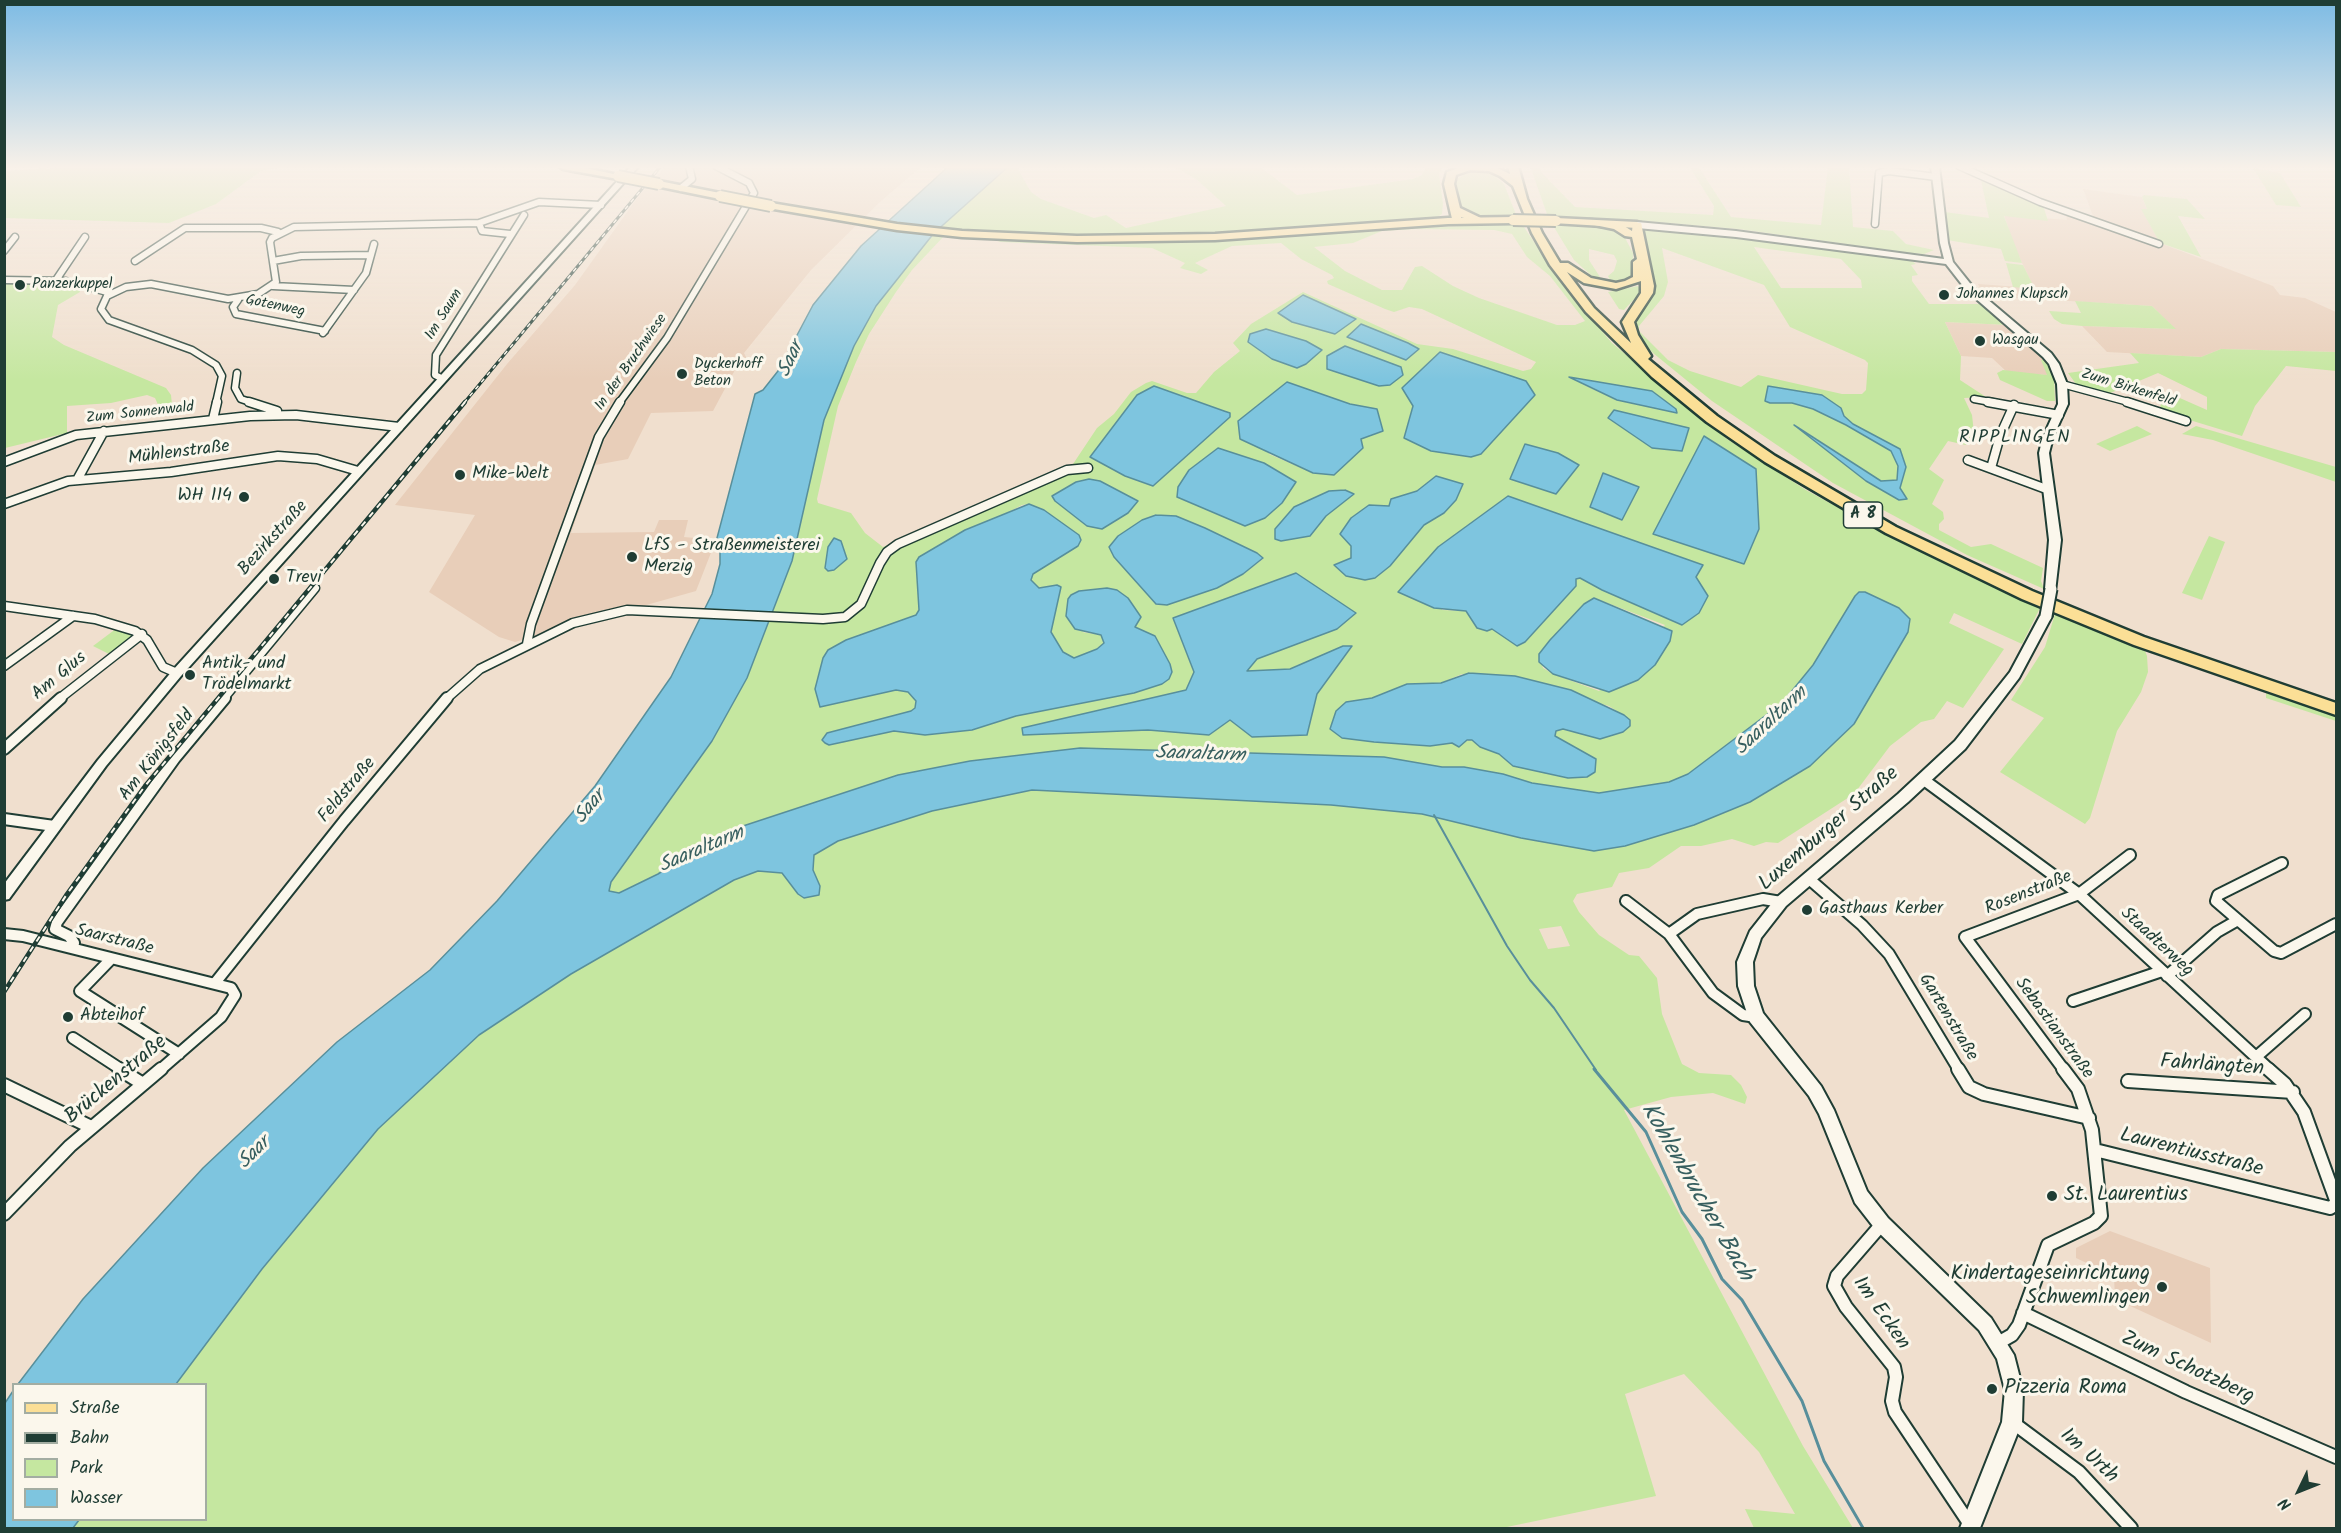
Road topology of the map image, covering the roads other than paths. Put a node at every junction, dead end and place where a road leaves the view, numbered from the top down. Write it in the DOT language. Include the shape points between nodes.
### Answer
graph roads {
  1 [pos="15,237"];
  2 [pos="85,237"];
  3 [pos="171,238"];
  4 [pos="274,238"];
  5 [pos="508,238"];
  6 [pos="571,238"];
  7 [pos="728,238"];
  8 [pos="1045,238"];
  9 [pos="1196,238"];
  10 [pos="1540,238"];
  11 [pos="1549,238"];
  12 [pos="1636,238"];
  13 [pos="1637,238"];
  14 [pos="1763,238"];
  15 [pos="1944,238"];
  16 [pos="2141,238"];
  17 [pos="374,243"];
  18 [pos="2159,244"];
  19 [pos="4,251"];
  20 [pos="371,255"];
  21 [pos="135,261"];
  22 [pos="273,261"];
  23 [pos="1949,262"];
  24 [pos="1564,265"];
  25 [pos="4,280"];
  26 [pos="56,280"];
  27 [pos="273,285"];
  28 [pos="354,290"];
  29 [pos="111,293"];
  30 [pos="237,300"];
  31 [pos="1645,356"];
  32 [pos="237,373"];
  33 [pos="443,379"];
  34 [pos="2062,384"];
  35 [pos="1974,399"];
  36 [pos="2014,405"];
  37 [pos="283,414"];
  38 [pos="2059,415"];
  39 [pos="213,419"];
  40 [pos="2186,421"];
  41 [pos="399,427"];
  42 [pos="104,431"];
  43 [pos="1968,460"];
  44 [pos="4,462"];
  45 [pos="1088,468"];
  46 [pos="1991,468"];
  47 [pos="358,471"];
  48 [pos="76,480"];
  49 [pos="2049,490"];
  50 [pos="4,504"];
  51 [pos="315,588"];
  52 [pos="4,606"];
  53 [pos="73,616"];
  54 [pos="142,634"];
  55 [pos="527,644"];
  56 [pos="4,666"];
  57 [pos="177,673"];
  58 [pos="2337,700"];
  59 [pos="2337,709"];
  60 [pos="4,749"];
  61 [pos="1924,780"];
  62 [pos="4,819"];
  63 [pos="54,826"];
  64 [pos="2130,855"];
  65 [pos="2282,863"];
  66 [pos="1808,878"];
  67 [pos="4,894"];
  68 [pos="2079,894"];
  69 [pos="1626,901"];
  70 [pos="1781,902"];
  71 [pos="2238,920"];
  72 [pos="2337,924"];
  73 [pos="4,934"];
  74 [pos="1669,934"];
  75 [pos="1965,937"];
  76 [pos="73,948"];
  77 [pos="111,959"];
  78 [pos="2165,974"];
  79 [pos="215,982"];
  80 [pos="2073,1001"];
  81 [pos="2305,1014"];
  82 [pos="1756,1017"];
  83 [pos="73,1038"];
  84 [pos="179,1054"];
  85 [pos="2256,1057"];
  86 [pos="2128,1081"];
  87 [pos="143,1084"];
  88 [pos="4,1085"];
  89 [pos="2293,1092"];
  90 [pos="2090,1118"];
  91 [pos="91,1127"];
  92 [pos="2094,1150"];
  93 [pos="2331,1168"];
  94 [pos="2337,1202"];
  95 [pos="4,1214"];
  96 [pos="1882,1224"];
  97 [pos="2023,1313"];
  98 [pos="1998,1343"];
  99 [pos="2012,1422"];
  100 [pos="2337,1457"];
  101 [pos="1971,1527"];
  102 [pos="2131,1528"];
  1 -- 19 [label="street"];
  2 -- 26 [label="street"];
  3 -- 21 [label="street"];
  4 -- 22 [label="street" via="270,242"];
  5 -- 33 [label="street, Im Saum" via="436,355 435,375"];
  6 -- 33 [label="street, Bezirkstraße"];
  7 -- 55 [label="street, In der Bruchwiese" via="664,344 599,437"];
  8 -- 9 [label="main road, bridge"];
  10 -- 59 [label="highway, A 8" via="1556,265 1605,326 1688,401 1770,459 1891,530 2026,595 2149,644"];
  11 -- 24 [label="highway, A 8"];
  12 -- 24 [label="highway" via="1641,270 1634,282 1600,285"];
  13 -- 31 [label="highway" via="1648,286 1628,322"];
  14 -- 23 [label="main road"];
  15 -- 23 [label="main road"];
  16 -- 18 [label="street"];
  17 -- 20 [label="street, Gotenweg"];
  20 -- 22 [label="street" via="301,256"];
  20 -- 28 [label="street, Gotenweg" via="366,273"];
  22 -- 27 [label="street" via="277,278"];
  23 -- 34 [label="main road" via="1970,289 2047,355"];
  24 -- 31 [label="highway, A 8" via="1598,308"];
  25 -- 26 [label="street"];
  26 -- 29 [label="street"];
  27 -- 28 [label="street"];
  27 -- 30 [label="street"];
  28 -- 30 [label="street, Gotenweg" via="324,332 237,314 233,307"];
  29 -- 30 [label="street" via="151,284"];
  29 -- 39 [label="street" via="101,304 109,320 192,350 216,365 222,376"];
  31 -- 58 [label="highway, A 8" via="1775,455 1943,549 2139,633"];
  32 -- 37 [label="street, Zum Sonnenwald" via="235,388 242,399"];
  33 -- 41 [label="street, Bezirkstraße"];
  34 -- 38 [label="main road, Luxemburger Straße"];
  34 -- 40 [label="street, Zum Birkenfeld"];
  35 -- 36 [label="street"];
  36 -- 38 [label="street"];
  36 -- 46 [label="street"];
  37 -- 39 [label="street, Zum Sonnenwald"];
  37 -- 41 [label="street, Zum Sonnenwald"];
  38 -- 49 [label="main road, Luxemburger Straße" via="2045,445"];
  39 -- 42 [label="street, Zum Sonnenwald"];
  41 -- 47 [label="street, Bezirkstraße"];
  42 -- 44 [label="street, Zum Sonnenwald" via="63,439"];
  42 -- 48 [label="street"];
  43 -- 46 [label="street"];
  45 -- 55 [label="street, Feldstraße" via="1067,470 898,544 880,563 861,604 845,617 645,609 600,614"];
  46 -- 49 [label="street"];
  47 -- 48 [label="street, Mühlenstraße" via="317,459 278,456 171,472"];
  47 -- 57 [label="street, Bezirkstraße"];
  48 -- 50 [label="street, Mühlenstraße"];
  49 -- 61 [label="main road, Luxemburger Straße, bridge" via="2054,566 2046,616 2015,675 1960,745"];
  51 -- 76 [label="street, Am Königsfeld" via="175,758 57,922 57,930 69,936"];
  52 -- 53 [label="street"];
  53 -- 54 [label="street" via="110,622"];
  53 -- 56 [label="street"];
  54 -- 57 [label="street" via="164,667"];
  54 -- 60 [label="street, Am Glus" via="82,679"];
  55 -- 79 [label="street, Feldstraße" via="472,674 449,696"];
  57 -- 63 [label="street, Bezirkstraße"];
  61 -- 66 [label="main road, Luxemburger Straße"];
  61 -- 68 [label="street, Staadterweg"];
  62 -- 63 [label="street"];
  63 -- 67 [label="street, Bezirkstraße"];
  64 -- 68 [label="street, Rosenstraße"];
  65 -- 71 [label="street" via="2216,898"];
  66 -- 70 [label="main road, Luxemburger Straße"];
  66 -- 90 [label="street, Gartenstraße" via="1889,954 1969,1087 1984,1094"];
  68 -- 75 [label="street, Rosenstraße"];
  68 -- 78 [label="street, Staadterweg"];
  69 -- 74 [label="street"];
  70 -- 74 [label="street" via="1763,899 1712,910 1687,919"];
  70 -- 82 [label="main road, Luxemburger Straße" via="1755,936 1745,962 1746,986"];
  71 -- 72 [label="street" via="2281,953"];
  71 -- 78 [label="street"];
  73 -- 76 [label="street, Saarstraße"];
  74 -- 82 [label="street" via="1713,993 1743,1014"];
  75 -- 90 [label="street, Sebastianstraße" via="2067,1073"];
  76 -- 77 [label="street, Saarstraße"];
  77 -- 79 [label="street, Saarstraße"];
  77 -- 84 [label="street" via="80,991"];
  78 -- 80 [label="street"];
  78 -- 85 [label="street, Staadterweg"];
  79 -- 84 [label="street, Brückenstraße" via="233,990 234,999 221,1017"];
  81 -- 85 [label="street, Fahrlängten"];
  82 -- 96 [label="main road, Luxemburger Straße" via="1826,1110 1854,1185"];
  83 -- 87 [label="street"];
  84 -- 87 [label="street, Brückenstraße"];
  85 -- 89 [label="street, Staadterweg"];
  86 -- 89 [label="street, Fahrlängten"];
  87 -- 91 [label="street, Brückenstraße"];
  88 -- 91 [label="street"];
  89 -- 93 [label="street, Staadterweg"];
  90 -- 92 [label="street, Sebastianstraße"];
  91 -- 95 [label="street, Brückenstraße"];
  92 -- 94 [label="street, Laurentiusstraße" via="2330,1208"];
  92 -- 97 [label="street, Laurentiusstraße" via="2101,1216 2048,1245"];
  93 -- 94 [label="street, Laurentiusstraße"];
  96 -- 98 [label="main road, Luxemburger Straße" via="1966,1304"];
  96 -- 101 [label="street, Im Ecken" via="1837,1276 1834,1286 1894,1367 1895,1413"];
  97 -- 98 [label="street, Laurentiusstraße" via="2012,1335"];
  97 -- 100 [label="street, Zum Schotzberg" via="2186,1392"];
  98 -- 99 [label="main road, Luxemburger Straße" via="2014,1390"];
  99 -- 101 [label="main road, Luxemburger Straße"];
  99 -- 102 [label="street, Im Urth" via="2079,1472"];
}
